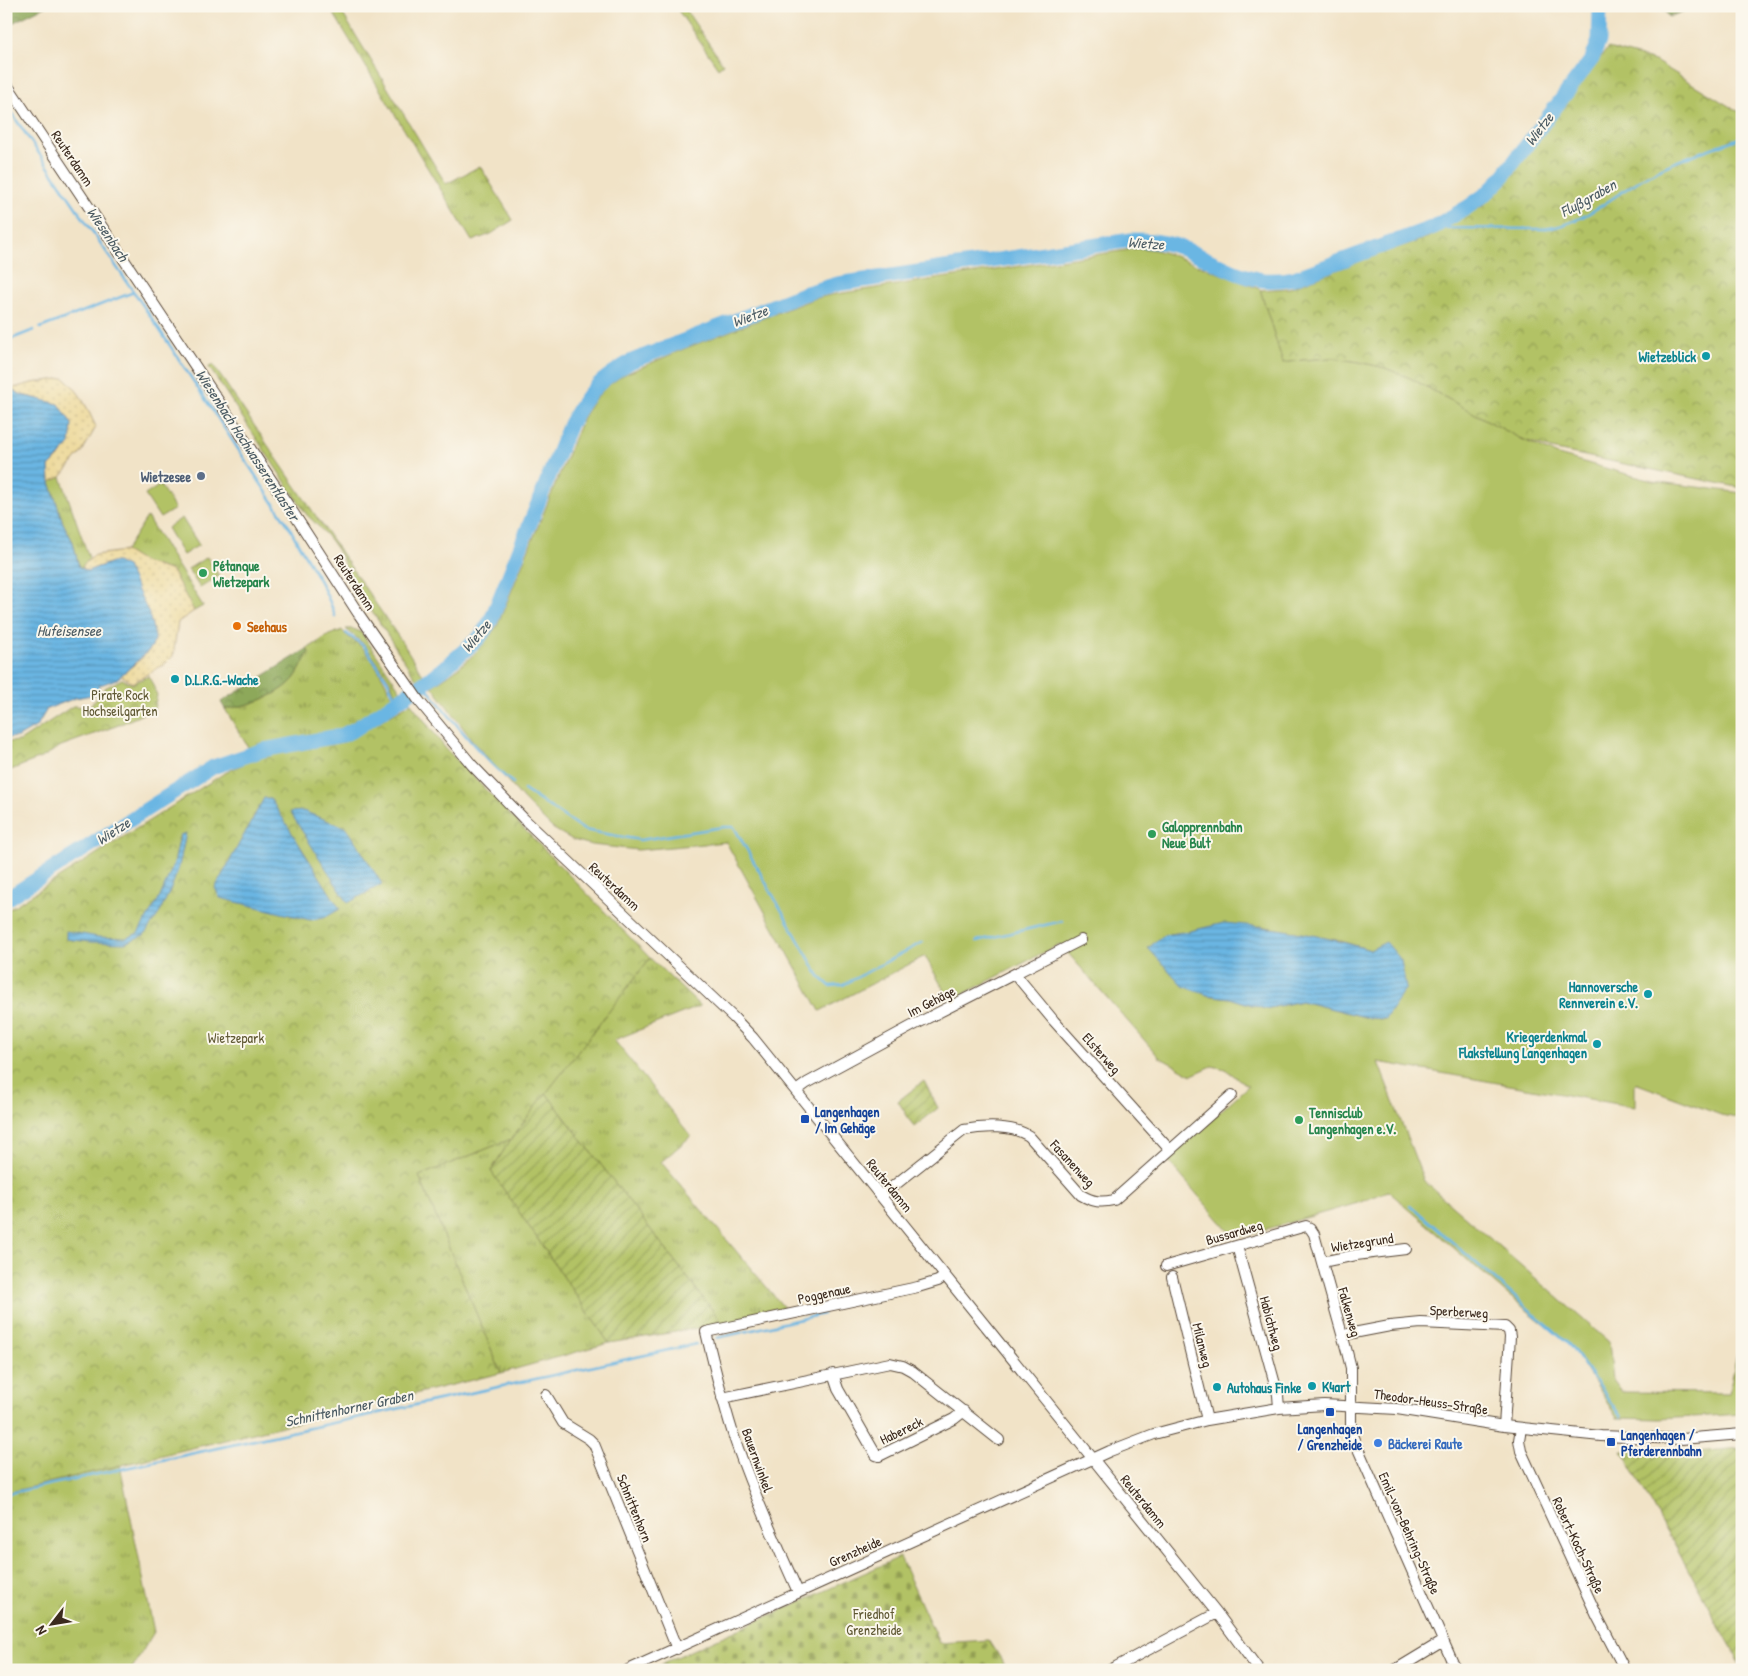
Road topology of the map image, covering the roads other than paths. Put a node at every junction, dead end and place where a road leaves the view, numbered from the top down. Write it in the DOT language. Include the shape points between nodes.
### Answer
graph roads {
  1 [pos="6,83"];
  2 [pos="1081,940"];
  3 [pos="1015,974"];
  4 [pos="796,1091"];
  5 [pos="1232,1095"];
  6 [pos="1170,1150"];
  7 [pos="881,1196"];
  8 [pos="1310,1228"];
  9 [pos="1237,1246"];
  10 [pos="1406,1249"];
  11 [pos="1322,1262"];
  12 [pos="1166,1266"];
  13 [pos="945,1276"];
  14 [pos="1172,1277"];
  15 [pos="706,1332"];
  16 [pos="1343,1335"];
  17 [pos="833,1374"];
  18 [pos="546,1395"];
  19 [pos="722,1398"];
  20 [pos="1350,1406"];
  21 [pos="1279,1408"];
  22 [pos="964,1411"];
  23 [pos="1207,1420"];
  24 [pos="1504,1426"];
  25 [pos="1521,1428"];
  26 [pos="1742,1434"];
  27 [pos="1000,1440"];
  28 [pos="1093,1459"];
  29 [pos="798,1592"];
  30 [pos="1217,1613"];
  31 [pos="1443,1640"];
  32 [pos="677,1649"];
  33 [pos="628,1670"];
  34 [pos="1110,1670"];
  35 [pos="1259,1670"];
  36 [pos="1395,1670"];
  37 [pos="1456,1670"];
  38 [pos="1625,1670"];
  1 -- 4 [label="street, Reuterdamm" via="419,701 506,801 734,1018"];
  2 -- 3 [label="street, Im Gehäge"];
  3 -- 4 [label="street, Im Gehäge" via="807,1082"];
  3 -- 6 [label="street, Elsterweg"];
  4 -- 7 [label="street, Reuterdamm"];
  5 -- 6 [label="street, Fasanenweg"];
  6 -- 7 [label="street, Fasanenweg" via="1116,1199 1102,1203 1081,1195 1021,1131 973,1128 961,1133"];
  7 -- 13 [label="street, Reuterdamm"];
  8 -- 9 [label="street, Bussardweg" via="1306,1226"];
  8 -- 11 [label="street, Falkenweg"];
  9 -- 12 [label="street, Bussardweg"];
  9 -- 21 [label="street, Habichtweg"];
  10 -- 11 [label="street, Wietzegrund"];
  11 -- 16 [label="street, Falkenweg"];
  13 -- 15 [label="street, Poggenaue" via="918,1287"];
  13 -- 28 [label="street, Reuterdamm"];
  14 -- 23 [label="street, Milanweg"];
  15 -- 19 [label="street, Bauernwinkel"];
  16 -- 20 [label="street, Falkenweg" via="1350,1368"];
  16 -- 24 [label="street, Sperberweg" via="1421,1323 1505,1327 1510,1337"];
  17 -- 19 [label="street"];
  17 -- 22 [label="street" via="890,1363 903,1366"];
  17 -- 22 [label="street, Habereck" via="838,1389 876,1456 954,1419"];
  18 -- 32 [label="street, Schnittenhorn" via="563,1423 594,1444"];
  19 -- 29 [label="street, Bauernwinkel" via="753,1489"];
  20 -- 21 [label="street, Theodor-Heuss-Straße"];
  20 -- 24 [label="street, Theodor-Heuss-Straße" via="1397,1409"];
  20 -- 31 [label="street, Emil-von-Behring-Straße" via="1351,1433"];
  21 -- 23 [label="street, Theodor-Heuss-Straße"];
  22 -- 27 [label="street"];
  23 -- 28 [label="street, Theodor-Heuss-Straße" via="1154,1434"];
  24 -- 25 [label="street, Theodor-Heuss-Straße"];
  25 -- 26 [label="street, Theodor-Heuss-Straße" via="1681,1439"];
  25 -- 38 [label="street, Robert-Koch-Straße" via="1521,1451"];
  28 -- 29 [label="street, Grenzheide"];
  28 -- 30 [label="street, Reuterdamm"];
  29 -- 32 [label="street, Grenzheide"];
  30 -- 34 [label="street"];
  30 -- 35 [label="street, Reuterdamm"];
  31 -- 36 [label="street"];
  31 -- 37 [label="street, Emil-von-Behring-Straße"];
  32 -- 33 [label="street, Grenzheide"];
}
